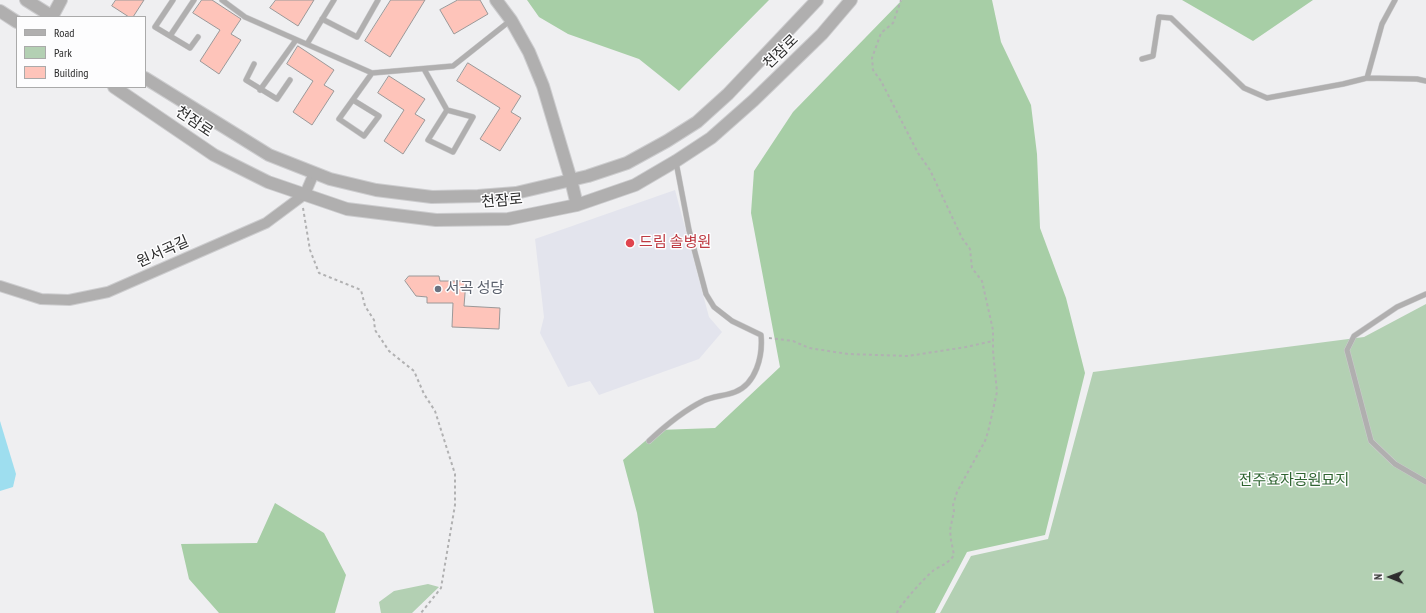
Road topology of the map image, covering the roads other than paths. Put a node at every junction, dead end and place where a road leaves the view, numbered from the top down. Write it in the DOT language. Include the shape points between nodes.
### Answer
graph roads {
  1 [pos="26,0"];
  2 [pos="61,0"];
  3 [pos="173,0"];
  4 [pos="194,0"];
  5 [pos="222,0"];
  6 [pos="334,0"];
  7 [pos="378,0"];
  8 [pos="496,0"];
  9 [pos="817,0"];
  10 [pos="851,0"];
  11 [pos="1395,0"];
  12 [pos="0,11"];
  13 [pos="50,16"];
  14 [pos="53,16"];
  15 [pos="322,19"];
  16 [pos="510,20"];
  17 [pos="16,21"];
  18 [pos="170,36"];
  19 [pos="198,37"];
  20 [pos="296,40"];
  21 [pos="307,44"];
  22 [pos="1142,60"];
  23 [pos="254,64"];
  24 [pos="424,69"];
  25 [pos="372,73"];
  26 [pos="1367,78"];
  27 [pos="146,79"];
  28 [pos="290,80"];
  29 [pos="1426,81"];
  30 [pos="115,88"];
  31 [pos="260,90"];
  32 [pos="353,100"];
  33 [pos="447,110"];
  34 [pos="676,161"];
  35 [pos="314,174"];
  36 [pos="571,180"];
  37 [pos="303,196"];
  38 [pos="577,206"];
  39 [pos="0,286"];
  40 [pos="1426,294"];
  41 [pos="649,441"];
  42 [pos="1426,482"];
  1 -- 13 [label="street"];
  2 -- 14 [label="street"];
  3 -- 18 [label="lane" via="155,27"];
  4 -- 18 [label="lane"];
  5 -- 20 [label="lane" via="245,17"];
  6 -- 15 [label="lane"];
  7 -- 15 [label="lane" via="357,37"];
  8 -- 16 [label="street"];
  9 -- 36 [label="street, 천잠로" via="728,94 697,122 627,163"];
  10 -- 34 [label="street, 천잠로" via="822,34 754,100 711,138"];
  11 -- 26 [label="lane" via="1382,24"];
  12 -- 17 [label="street"];
  15 -- 21 [label="lane"];
  16 -- 24 [label="lane" via="453,66"];
  16 -- 36 [label="street" via="529,52 543,86"];
  18 -- 19 [label="lane" via="190,48"];
  20 -- 21 [label="lane"];
  20 -- 31 [label="lane"];
  21 -- 25 [label="lane"];
  22 -- 26 [label="lane" via="1153,56 1159,17 1171,18 1244,88 1267,98"];
  23 -- 31 [label="lane" via="246,80"];
  24 -- 25 [label="lane"];
  24 -- 33 [label="lane"];
  25 -- 32 [label="lane"];
  26 -- 29 [label="lane"];
  27 -- 35 [label="street, 천잠로" via="269,155"];
  28 -- 31 [label="lane" via="277,99"];
  30 -- 37 [label="street, 천잠로" via="214,155"];
  32 -- 32 [label="lane" via="339,119 364,136 379,116"];
  33 -- 33 [label="lane" via="428,140 453,152 473,117"];
  34 -- 38 [label="street, 천잠로" via="635,185"];
  34 -- 41 [label="lane" via="689,230 706,294 714,307 732,322 761,335 760,361 750,382 736,392 704,401 666,425"];
  35 -- 36 [label="street, 천잠로" via="376,190 432,197 516,193"];
  35 -- 37 [label="street"];
  36 -- 38 [label="street"];
  37 -- 38 [label="street, 천잠로" via="347,209 436,220 508,219"];
  37 -- 39 [label="street, 원서곡길" via="266,223 108,292 69,300 41,299"];
  40 -- 42 [label="lane" via="1397,307 1354,336 1347,350 1371,441 1395,464"];
}
